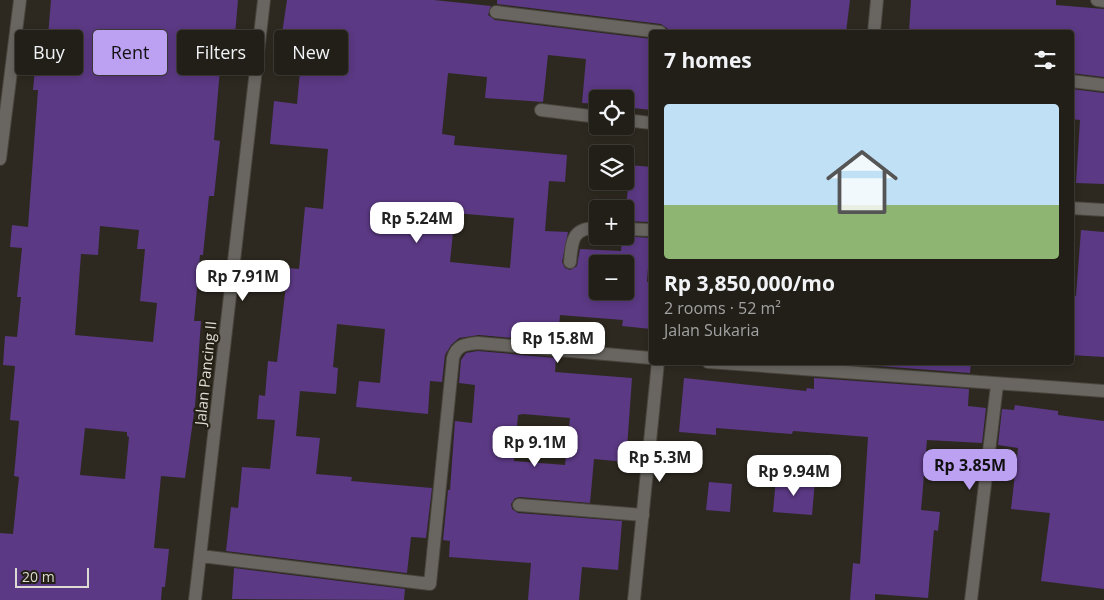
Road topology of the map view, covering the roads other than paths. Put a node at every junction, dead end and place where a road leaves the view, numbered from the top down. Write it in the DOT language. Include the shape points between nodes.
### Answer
graph roads {
  1 [pos="20,0"];
  2 [pos="264,0"];
  3 [pos="877,0"];
  4 [pos="1097,0"];
  5 [pos="1104,1"];
  6 [pos="496,12"];
  7 [pos="874,30"];
  8 [pos="649,31"];
  9 [pos="1074,81"];
  10 [pos="1104,85"];
  11 [pos="541,110"];
  12 [pos="589,116"];
  13 [pos="634,121"];
  14 [pos="649,123"];
  15 [pos="0,159"];
  16 [pos="1074,208"];
  17 [pos="1104,210"];
  18 [pos="589,227"];
  19 [pos="634,229"];
  20 [pos="649,230"];
  21 [pos="570,262"];
  22 [pos="649,358"];
  23 [pos="658,365"];
  24 [pos="776,365"];
  25 [pos="844,368"];
  26 [pos="997,385"];
  27 [pos="1104,392"];
  28 [pos="519,505"];
  29 [pos="643,515"];
  30 [pos="200,556"];
  31 [pos="195,600"];
  32 [pos="634,600"];
  33 [pos="971,600"];
  1 -- 15 [label="street"];
  2 -- 30 [label="street, Jalan Pancing II"];
  3 -- 7 [label="street"];
  4 -- 5 [label="street"];
  6 -- 8 [label="street"];
  9 -- 10 [label="street"];
  11 -- 12 [label="street"];
  13 -- 14 [label="street"];
  16 -- 17 [label="street"];
  18 -- 21 [label="street" via="577,233"];
  19 -- 20 [label="street"];
  22 -- 30 [label="street" via="478,343 461,345 453,358 430,584"];
  23 -- 29 [label="street"];
  24 -- 25 [label="street"];
  25 -- 26 [label="street"];
  26 -- 27 [label="street"];
  26 -- 33 [label="street"];
  28 -- 29 [label="street"];
  29 -- 32 [label="street"];
  30 -- 31 [label="street, Jalan Pancing II"];
}
